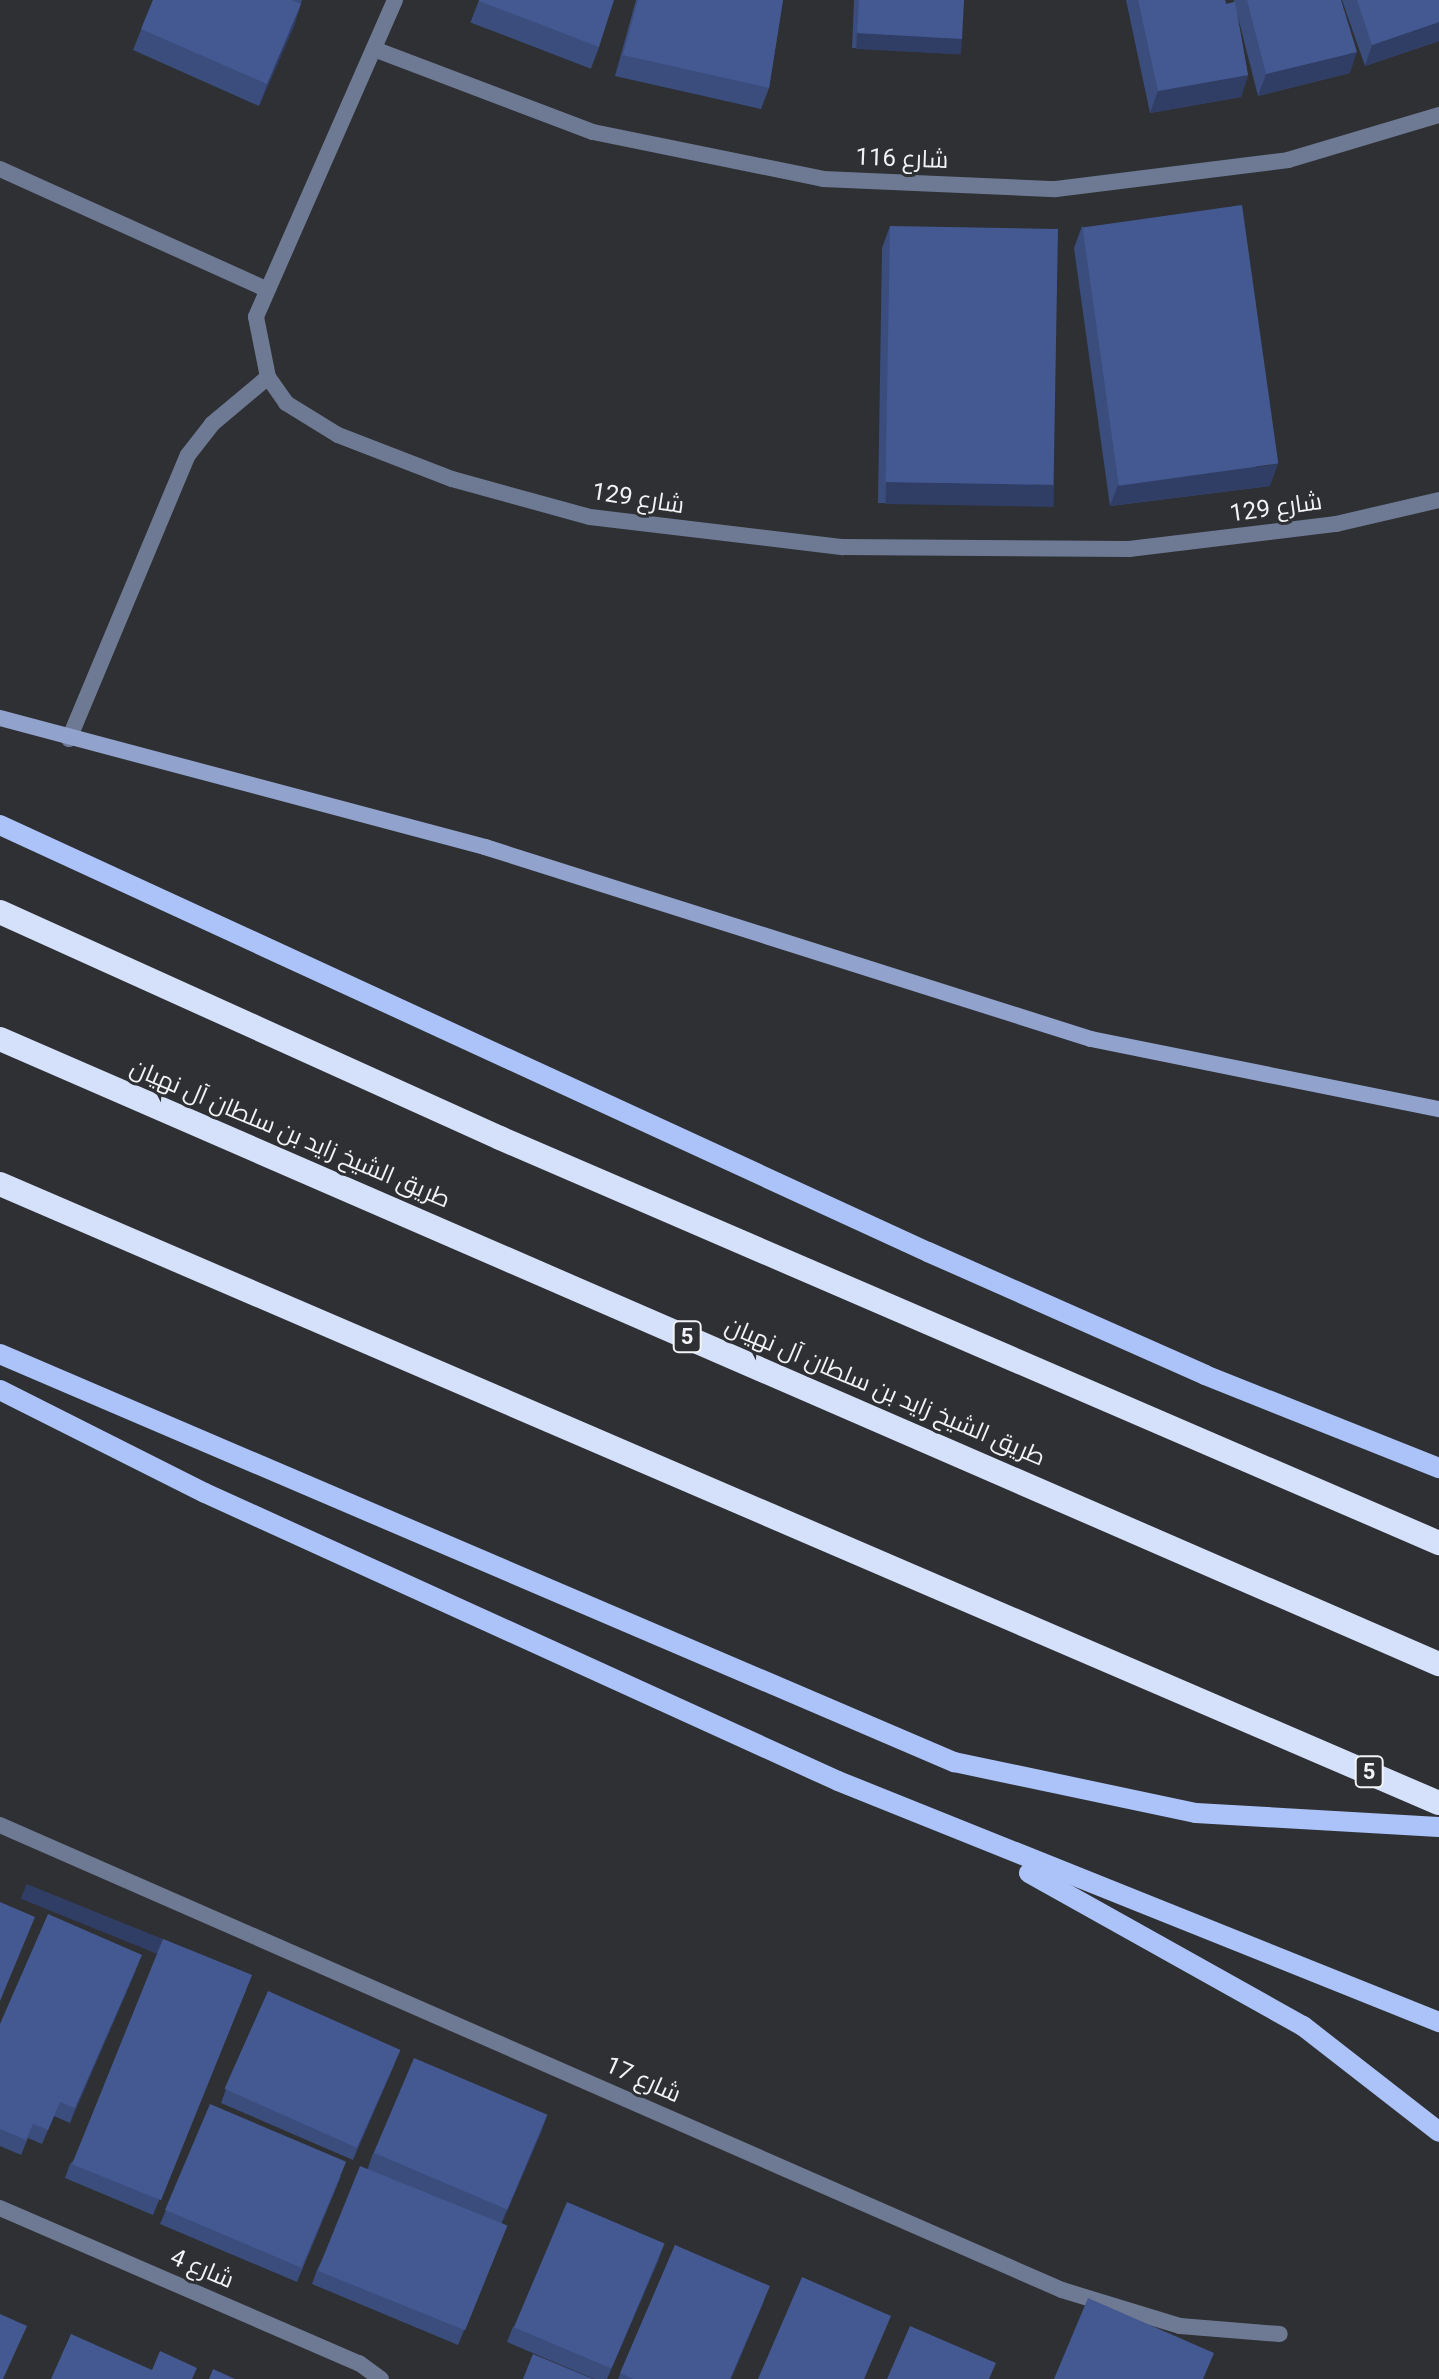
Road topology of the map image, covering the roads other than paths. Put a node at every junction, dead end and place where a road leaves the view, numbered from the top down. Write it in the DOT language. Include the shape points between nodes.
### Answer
graph roads {
  1 [pos="395,0"];
  2 [pos="374,49"];
  3 [pos="1439,115"];
  4 [pos="0,169"];
  5 [pos="264,288"];
  6 [pos="268,377"];
  7 [pos="1439,500"];
  8 [pos="0,718"];
  9 [pos="69,739"];
  10 [pos="0,825"];
  11 [pos="0,912"];
  12 [pos="0,1039"];
  13 [pos="1439,1109"];
  14 [pos="0,1184"];
  15 [pos="0,1354"];
  16 [pos="0,1390"];
  17 [pos="1439,1468"];
  18 [pos="1439,1543"];
  19 [pos="1439,1664"];
  20 [pos="1439,1803"];
  21 [pos="0,1825"];
  22 [pos="941,1825"];
  23 [pos="1439,1827"];
  24 [pos="1439,2022"];
  25 [pos="1439,2132"];
  26 [pos="0,2208"];
  27 [pos="1280,2334"];
  28 [pos="381,2379"];
  1 -- 2 [label="street, شارع 129"];
  2 -- 3 [label="street, شارع 116" via="593,132 823,179 1056,189 1288,160"];
  2 -- 5 [label="street, شارع 129"];
  4 -- 5 [label="street"];
  5 -- 6 [label="street, شارع 129" via="257,333"];
  6 -- 7 [label="street, شارع 129" via="311,422 409,463 510,497 671,530 934,552 1129,549 1336,524"];
  6 -- 9 [label="street" via="212,424 188,455"];
  8 -- 9 [label="street"];
  9 -- 13 [label="street" via="485,847 1091,1039"];
  10 -- 17 [label="main road" via="928,1252 1205,1375"];
  11 -- 18 [label="highway" via="500,1138"];
  12 -- 19 [label="highway, طريق الشيخ زايد بن سلطان آل نهيان / 5"];
  14 -- 20 [label="highway, 5"];
  15 -- 23 [label="main road" via="840,1718 1016,1780 1257,1821"];
  16 -- 22 [label="main road" via="323,1548"];
  21 -- 27 [label="street, شارع 17" via="1062,2290 1166,2323"];
  22 -- 24 [label="main road"];
  22 -- 25 [label="main road" via="1303,2026"];
  26 -- 28 [label="street, شارع 4" via="359,2363"];
}
